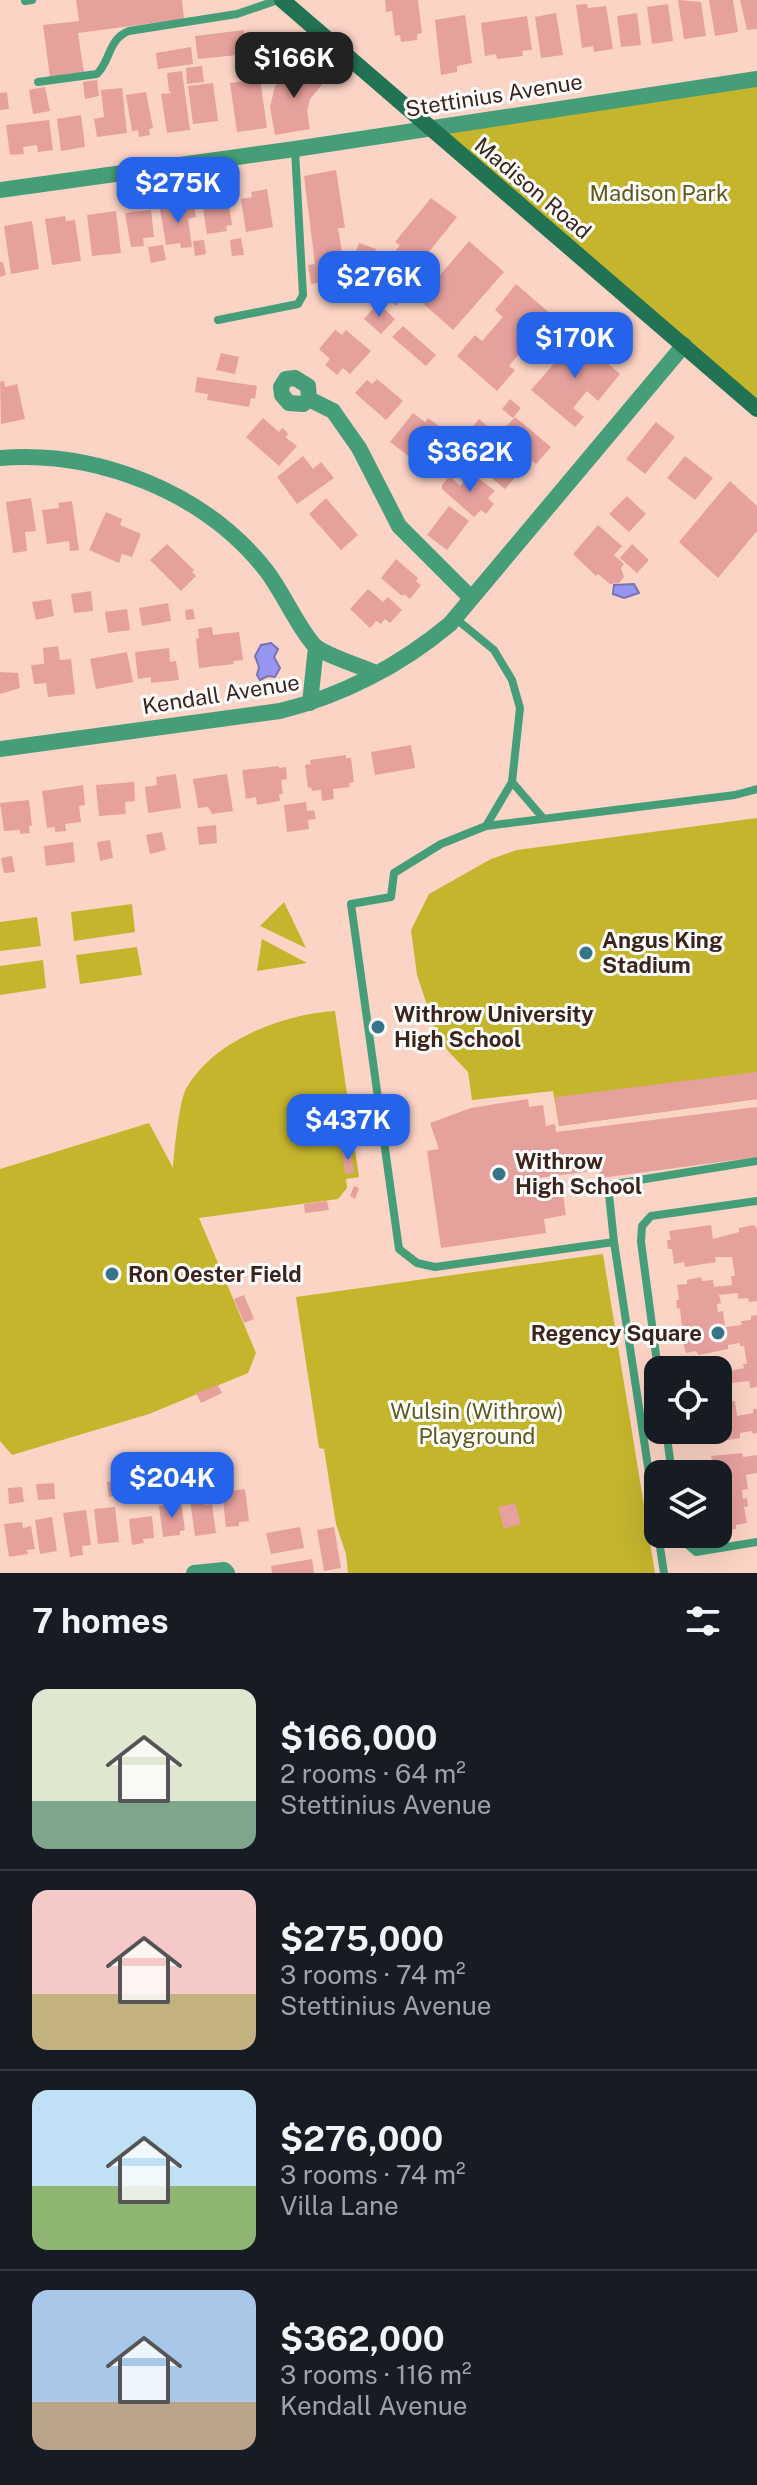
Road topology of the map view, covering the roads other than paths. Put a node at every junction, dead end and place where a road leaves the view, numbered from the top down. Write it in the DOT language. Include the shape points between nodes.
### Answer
graph roads {
  1 [pos="280,0"];
  2 [pos="757,79"];
  3 [pos="38,82"];
  4 [pos="429,128"];
  5 [pos="295,149"];
  6 [pos="0,190"];
  7 [pos="218,320"];
  8 [pos="684,345"];
  9 [pos="309,399"];
  10 [pos="757,409"];
  11 [pos="0,458"];
  12 [pos="471,598"];
  13 [pos="455,618"];
  14 [pos="316,647"];
  15 [pos="376,673"];
  16 [pos="310,703"];
  17 [pos="0,749"];
  18 [pos="512,782"];
  19 [pos="757,789"];
  20 [pos="543,818"];
  21 [pos="486,826"];
  22 [pos="757,1161"];
  23 [pos="757,1201"];
  24 [pos="614,1242"];
  25 [pos="656,1356"];
  26 [pos="647,1460"];
  27 [pos="757,1542"];
  28 [pos="732,1546"];
  29 [pos="660,1548"];
  30 [pos="691,1548"];
  31 [pos="720,1548"];
  32 [pos="194,1573"];
  33 [pos="227,1573"];
  34 [pos="664,1573"];
  1 -- 3 [label="lane" via="237,14 129,31 113,43 97,74"];
  1 -- 4 [label="main road, Madison Road"];
  2 -- 4 [label="street, Stettinius Avenue"];
  4 -- 5 [label="street, Stettinius Avenue"];
  4 -- 8 [label="main road, Madison Road"];
  5 -- 6 [label="street, Stettinius Avenue"];
  5 -- 7 [label="lane" via="303,295 298,304"];
  8 -- 10 [label="main road, Madison Road"];
  8 -- 12 [label="street, Kendall Avenue"];
  9 -- 12 [label="street" via="333,411 359,448 399,526"];
  11 -- 14 [label="street" via="45,458 113,469 215,519 266,570"];
  12 -- 13 [label="street, Kendall Avenue"];
  13 -- 15 [label="street, Kendall Avenue" via="426,644"];
  13 -- 18 [label="lane" via="494,650 512,680 520,708"];
  14 -- 15 [label="street"];
  14 -- 16 [label="street"];
  15 -- 16 [label="street, Kendall Avenue"];
  16 -- 17 [label="street, Kendall Avenue"];
  18 -- 20 [label="lane"];
  18 -- 21 [label="lane"];
  19 -- 20 [label="lane"];
  20 -- 21 [label="lane"];
  21 -- 24 [label="lane" via="441,844 394,873 391,897 351,904 399,1249 417,1263 435,1267"];
  22 -- 24 [label="lane" via="608,1185"];
  23 -- 25 [label="lane" via="651,1216 642,1226"];
  24 -- 26 [label="lane"];
  27 -- 28 [label="lane"];
  29 -- 34 [label="lane"];
  30 -- 31 [label="lane"];
  32 -- 33 [label="street"];
}
